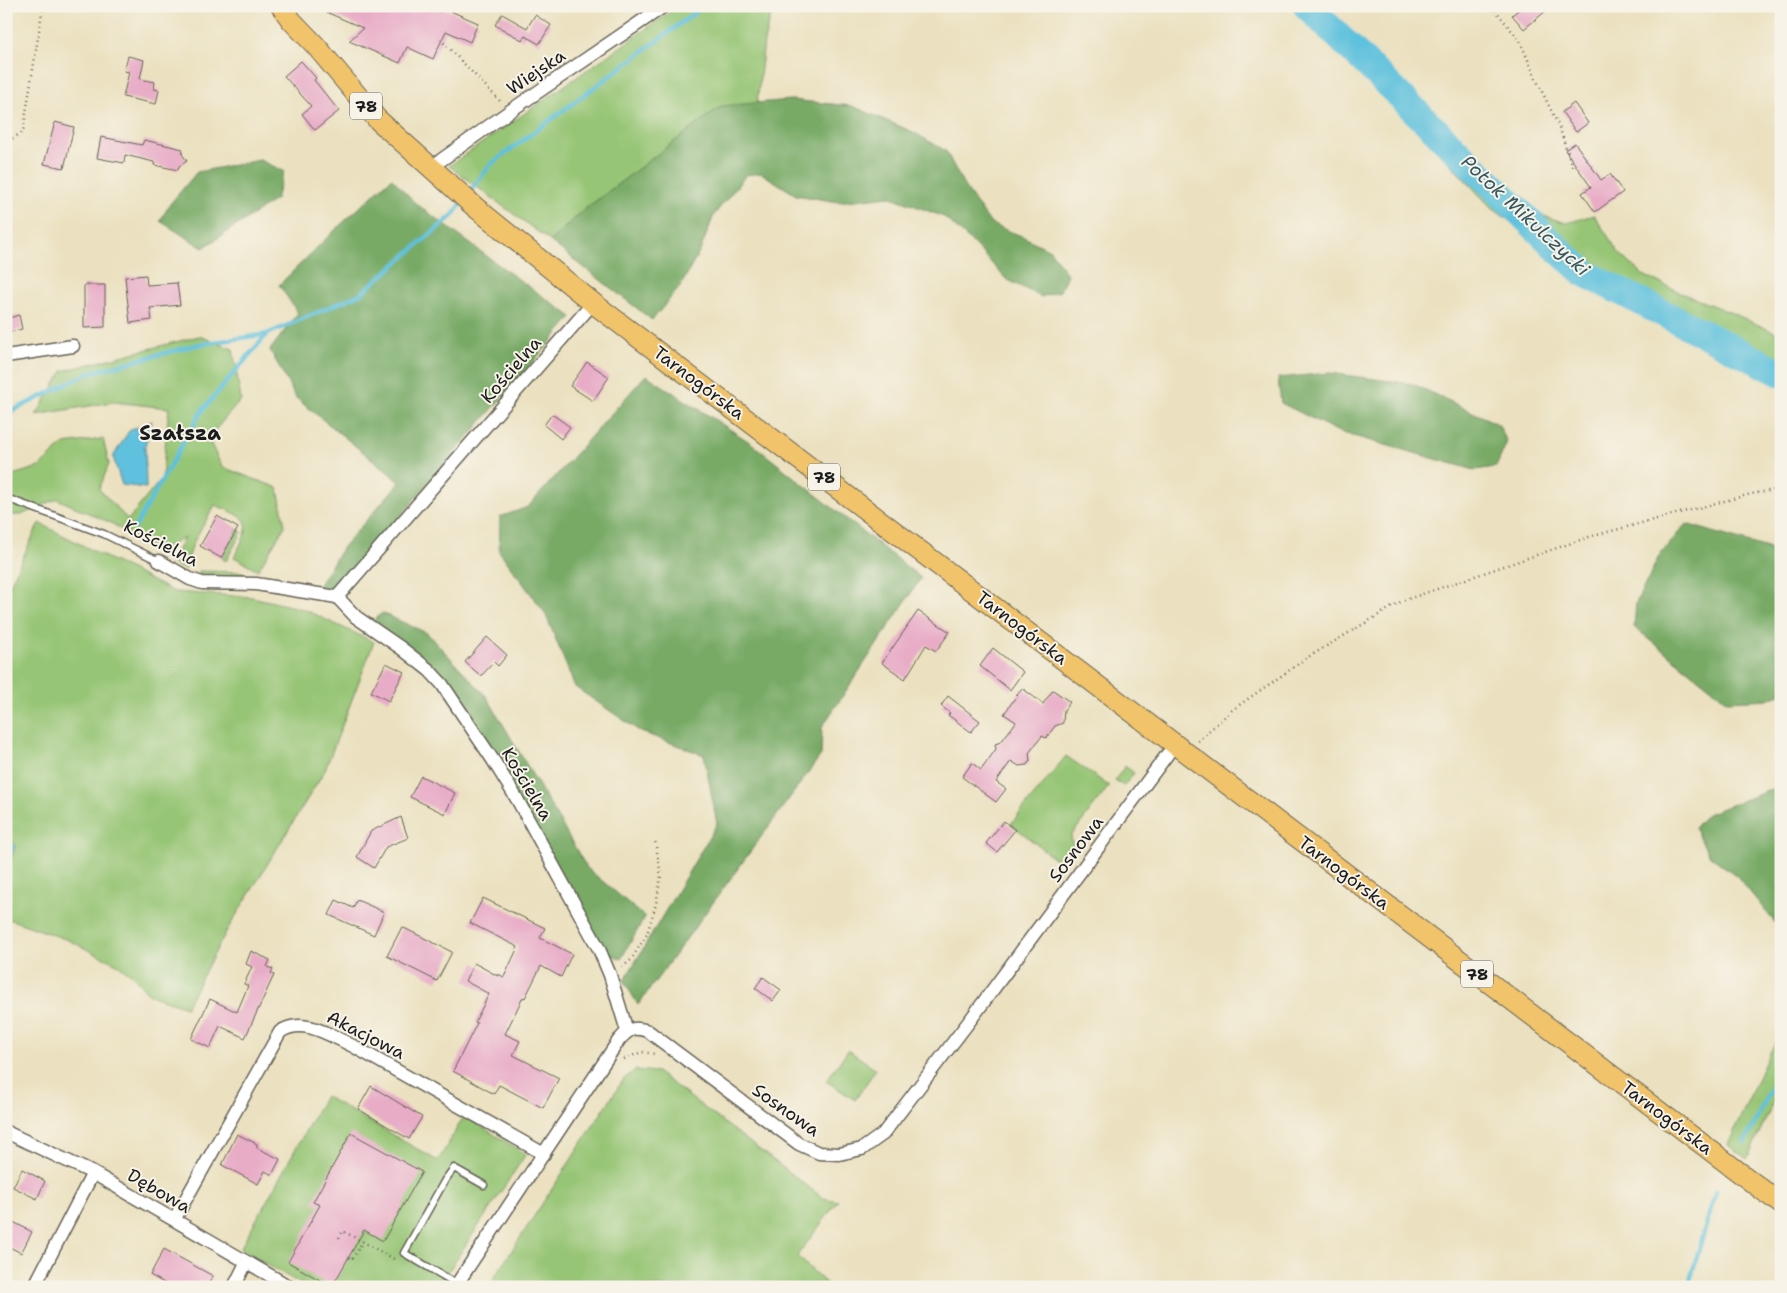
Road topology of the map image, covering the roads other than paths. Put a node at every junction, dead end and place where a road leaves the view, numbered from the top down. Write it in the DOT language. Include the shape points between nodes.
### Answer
graph roads {
  1 [pos="267,6"];
  2 [pos="664,6"];
  3 [pos="286,14"];
  4 [pos="430,168"];
  5 [pos="594,302"];
  6 [pos="73,346"];
  7 [pos="6,356"];
  8 [pos="6,498"];
  9 [pos="159,561"];
  10 [pos="337,597"];
  11 [pos="1180,748"];
  12 [pos="627,1031"];
  13 [pos="6,1132"];
  14 [pos="544,1154"];
  15 [pos="93,1173"];
  16 [pos="484,1185"];
  17 [pos="1780,1204"];
  18 [pos="174,1220"];
  19 [pos="246,1263"];
  20 [pos="456,1285"];
  21 [pos="34,1287"];
  22 [pos="234,1287"];
  23 [pos="290,1287"];
  1 -- 3 [label="main road, Tarnogórska / 78"];
  2 -- 4 [label="street, Wiejska"];
  3 -- 4 [label="main road, Tarnogórska / 78" via="377,119"];
  4 -- 5 [label="main road, Tarnogórska / 78"];
  5 -- 10 [label="street, Kościelna"];
  5 -- 11 [label="main road, Tarnogórska / 78"];
  6 -- 7 [label="street"];
  8 -- 9 [label="lane, Kościelna" via="104,534"];
  9 -- 10 [label="street, Kościelna" via="202,583 260,580"];
  10 -- 12 [label="street, Kościelna" via="356,618 401,648 442,684 517,799 599,949"];
  11 -- 12 [label="street, Sosnowa" via="883,1134 862,1149 839,1154 819,1153 799,1144 648,1030"];
  11 -- 17 [label="main road, Tarnogórska / 78"];
  12 -- 14 [label="street"];
  13 -- 15 [label="street, Dębowa"];
  14 -- 18 [label="street, Akacjowa" via="353,1046 298,1025 280,1032"];
  14 -- 20 [label="street"];
  15 -- 18 [label="street, Dębowa"];
  15 -- 21 [label="street"];
  16 -- 20 [label="lane" via="454,1168 404,1253"];
  18 -- 19 [label="street, Dębowa"];
  19 -- 22 [label="street"];
  19 -- 23 [label="street, Dębowa"];
}
